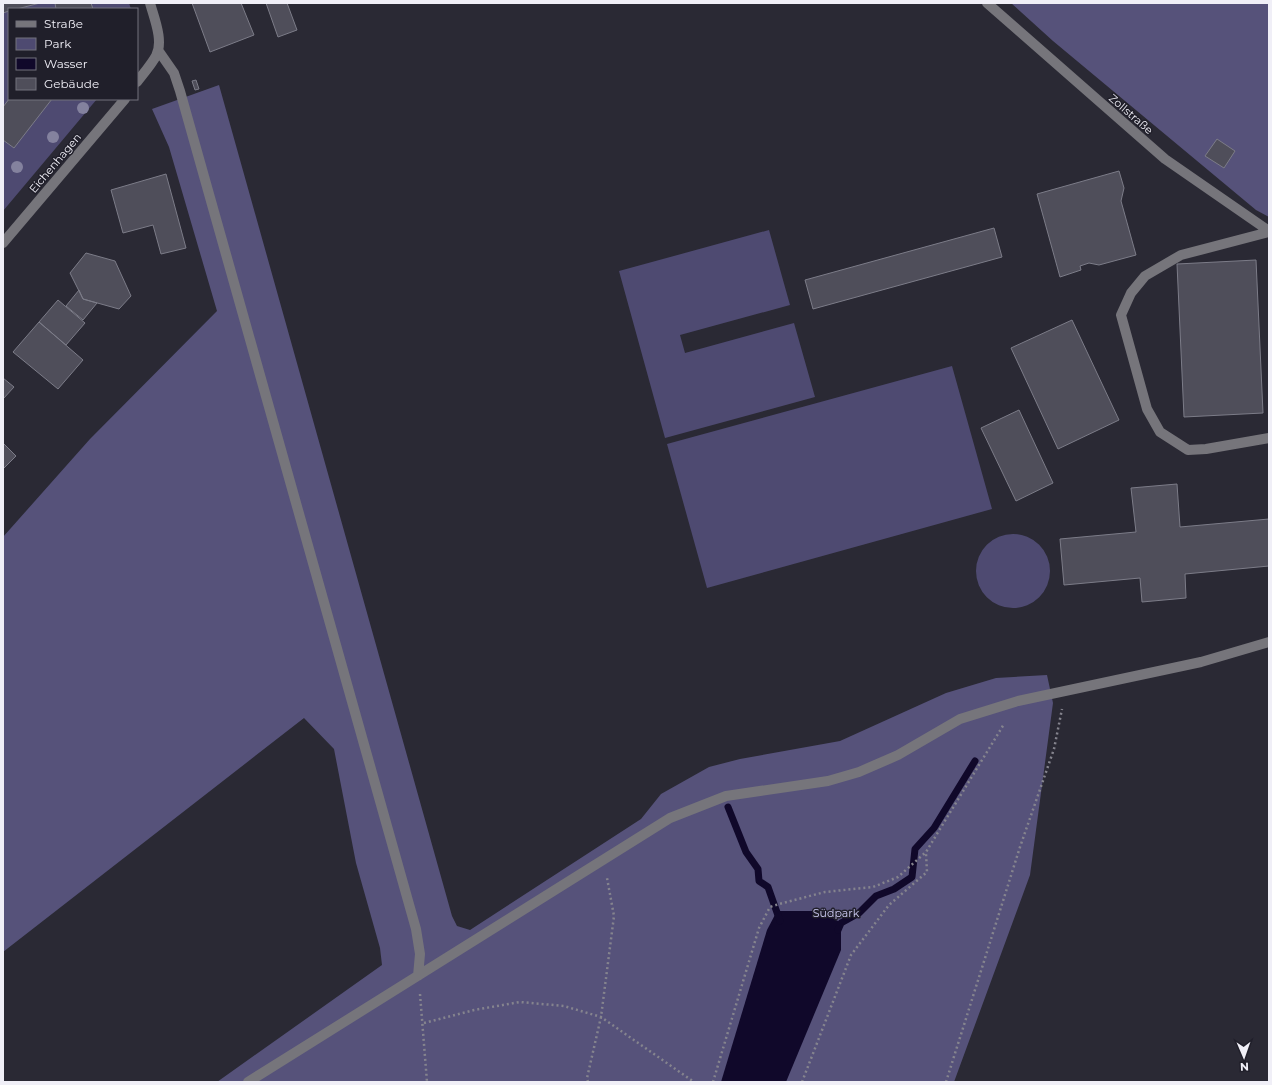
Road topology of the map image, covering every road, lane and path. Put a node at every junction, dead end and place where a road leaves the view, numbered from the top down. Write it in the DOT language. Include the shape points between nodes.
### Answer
graph roads {
  1 [pos="150,3"];
  2 [pos="987,3"];
  3 [pos="158,50"];
  4 [pos="138,81"];
  5 [pos="124,100"];
  6 [pos="1269,231"];
  7 [pos="3,243"];
  8 [pos="1269,438"];
  9 [pos="1269,642"];
  10 [pos="1062,692"];
  11 [pos="1018,701"];
  12 [pos="926,852"];
  13 [pos="604,858"];
  14 [pos="418,976"];
  15 [pos="601,1017"];
  16 [pos="424,1022"];
  17 [pos="248,1082"];
  18 [pos="427,1082"];
  19 [pos="588,1082"];
  20 [pos="694,1082"];
  21 [pos="712,1082"];
  22 [pos="802,1082"];
  23 [pos="946,1082"];
  1 -- 3 [label="street" via="158,33"];
  2 -- 6 [label="street, Zollstraße" via="1165,159"];
  3 -- 4 [label="street"];
  3 -- 14 [label="street" via="174,73 180,91 416,929 420,954"];
  5 -- 7 [label="street, Eichenhagen"];
  6 -- 8 [label="street" via="1181,255 1145,276 1131,293 1121,315 1147,409 1160,432 1188,450"];
  9 -- 10 [label="street" via="1201,662"];
  10 -- 11 [label="street"];
  10 -- 23 [label="path" via="1062,712 1054,749 1020,847"];
  11 -- 12 [label="path"];
  11 -- 13 [label="street" via="960,719 898,755 859,772 828,781 726,796 670,818"];
  12 -- 21 [label="path" via="898,877 873,887 825,892 770,908 759,928"];
  12 -- 22 [label="path" via="927,872 889,905 851,955"];
  13 -- 14 [label="street"];
  13 -- 15 [label="path" via="614,916"];
  14 -- 16 [label="path"];
  14 -- 17 [label="street"];
  15 -- 16 [label="path" via="564,1006 520,1002"];
  15 -- 19 [label="path"];
  15 -- 20 [label="path"];
  16 -- 18 [label="path"];
}
